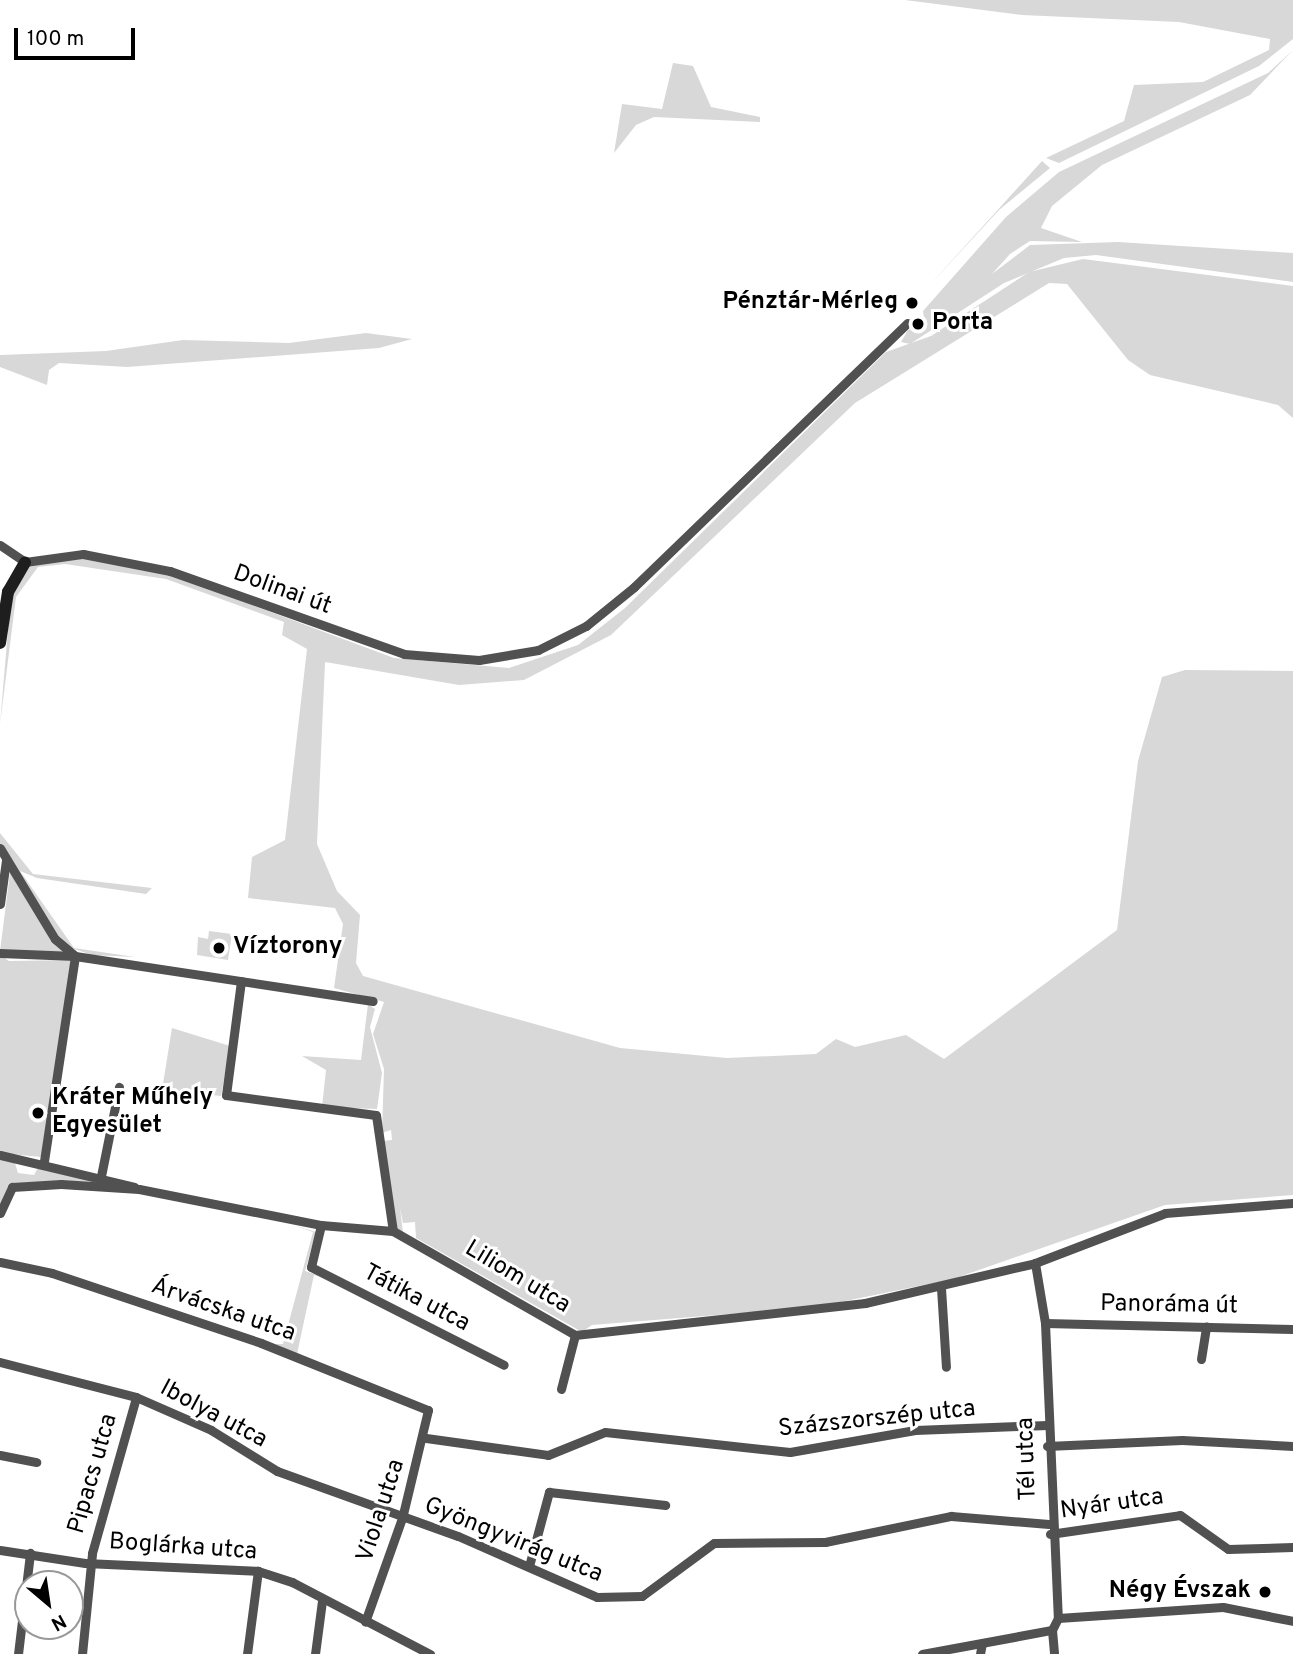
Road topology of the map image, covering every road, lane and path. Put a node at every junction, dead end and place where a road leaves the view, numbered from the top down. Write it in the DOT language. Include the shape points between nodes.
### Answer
graph roads {
  1 [pos="907,323"];
  2 [pos="0,545"];
  3 [pos="25,562"];
  4 [pos="0,643"];
  5 [pos="0,848"];
  6 [pos="6,860"];
  7 [pos="0,904"];
  8 [pos="0,953"];
  9 [pos="75,957"];
  10 [pos="241,981"];
  11 [pos="373,1002"];
  12 [pos="119,1087"];
  13 [pos="0,1155"];
  14 [pos="44,1161"];
  15 [pos="101,1176"];
  16 [pos="139,1189"];
  17 [pos="1293,1203"];
  18 [pos="0,1213"];
  19 [pos="321,1225"];
  20 [pos="393,1231"];
  21 [pos="0,1262"];
  22 [pos="1035,1263"];
  23 [pos="941,1288"];
  24 [pos="1045,1323"];
  25 [pos="1206,1326"];
  26 [pos="1293,1329"];
  27 [pos="575,1335"];
  28 [pos="1201,1359"];
  29 [pos="0,1362"];
  30 [pos="504,1365"];
  31 [pos="946,1367"];
  32 [pos="561,1389"];
  33 [pos="136,1397"];
  34 [pos="428,1410"];
  35 [pos="1046,1425"];
  36 [pos="426,1438"];
  37 [pos="1047,1446"];
  38 [pos="1293,1446"];
  39 [pos="0,1455"];
  40 [pos="36,1462"];
  41 [pos="665,1506"];
  42 [pos="402,1518"];
  43 [pos="1050,1529"];
  44 [pos="1293,1547"];
  45 [pos="0,1550"];
  46 [pos="30,1553"];
  47 [pos="93,1561"];
  48 [pos="529,1566"];
  49 [pos="258,1572"];
  50 [pos="322,1601"];
  51 [pos="1058,1618"];
  52 [pos="1293,1620"];
  53 [pos="365,1622"];
  54 [pos="1052,1630"];
  55 [pos="982,1643"];
  56 [pos="419,1651"];
  57 [pos="18,1654"];
  58 [pos="82,1654"];
  59 [pos="247,1654"];
  60 [pos="315,1654"];
  61 [pos="430,1654"];
  62 [pos="922,1654"];
  63 [pos="980,1654"];
  64 [pos="1054,1654"];
  1 -- 3 [label="street, Dolinai út" via="634,587 572,635 528,653 434,660 170,571 83,554"];
  2 -- 3 [label="street"];
  3 -- 4 [label="street" via="8,592"];
  5 -- 6 [label="street"];
  6 -- 7 [label="street"];
  6 -- 9 [label="street" via="55,939"];
  8 -- 9 [label="street"];
  9 -- 10 [label="street"];
  9 -- 14 [label="street"];
  10 -- 11 [label="street"];
  10 -- 20 [label="street" via="226,1095 376,1115"];
  12 -- 15 [label="street"];
  13 -- 14 [label="street"];
  14 -- 15 [label="street"];
  15 -- 16 [label="street"];
  16 -- 18 [label="street, Liliom utca" via="15,1186"];
  16 -- 19 [label="street, Liliom utca"];
  17 -- 22 [label="street, Liliom utca" via="1165,1213"];
  19 -- 20 [label="street, Liliom utca"];
  19 -- 30 [label="street, Tátika utca" via="311,1267"];
  20 -- 27 [label="street, Liliom utca"];
  21 -- 34 [label="street, Árvácska utca" via="52,1273 261,1343"];
  22 -- 23 [label="street, Liliom utca"];
  22 -- 24 [label="street, Tél utca"];
  23 -- 27 [label="street, Liliom utca" via="759,1319"];
  23 -- 31 [label="street"];
  24 -- 25 [label="street, Panoráma út"];
  24 -- 35 [label="street, Tél utca"];
  25 -- 26 [label="street, Panoráma út"];
  25 -- 28 [label="street"];
  27 -- 32 [label="street"];
  29 -- 33 [label="street, Ibolya utca"];
  33 -- 42 [label="street, Ibolya utca" via="211,1430 278,1471"];
  33 -- 47 [label="street, Pipacs utca" via="110,1474"];
  34 -- 36 [label="street, Viola utca"];
  35 -- 36 [label="street, Százszorszép utca" via="932,1429 782,1452 605,1432 548,1455"];
  35 -- 37 [label="street, Tél utca"];
  36 -- 42 [label="street, Viola utca"];
  37 -- 38 [label="street" via="1182,1440"];
  37 -- 43 [label="street, Tél utca"];
  39 -- 40 [label="street"];
  41 -- 48 [label="street" via="549,1492"];
  42 -- 48 [label="street, Gyöngyvirág utca"];
  42 -- 53 [label="street, Viola utca"];
  43 -- 44 [label="street, Nyár utca" via="1180,1515 1228,1549"];
  43 -- 48 [label="street, Gyöngyvirág utca" via="951,1516 825,1542 714,1543 628,1600 597,1597"];
  43 -- 51 [label="street, Tél utca"];
  45 -- 46 [label="street, Boglárka utca"];
  46 -- 47 [label="street, Boglárka utca"];
  46 -- 57 [label="street"];
  47 -- 49 [label="street, Boglárka utca"];
  47 -- 58 [label="street, Pipacs utca"];
  49 -- 50 [label="street, Boglárka utca"];
  49 -- 59 [label="street"];
  50 -- 53 [label="street, Boglárka utca"];
  50 -- 60 [label="street"];
  51 -- 52 [label="street" via="1223,1607"];
  51 -- 54 [label="street"];
  53 -- 56 [label="street, Boglárka utca"];
  54 -- 55 [label="street"];
  54 -- 64 [label="street"];
  55 -- 62 [label="street"];
  55 -- 63 [label="street"];
  56 -- 61 [label="street, Boglárka utca"];
}
